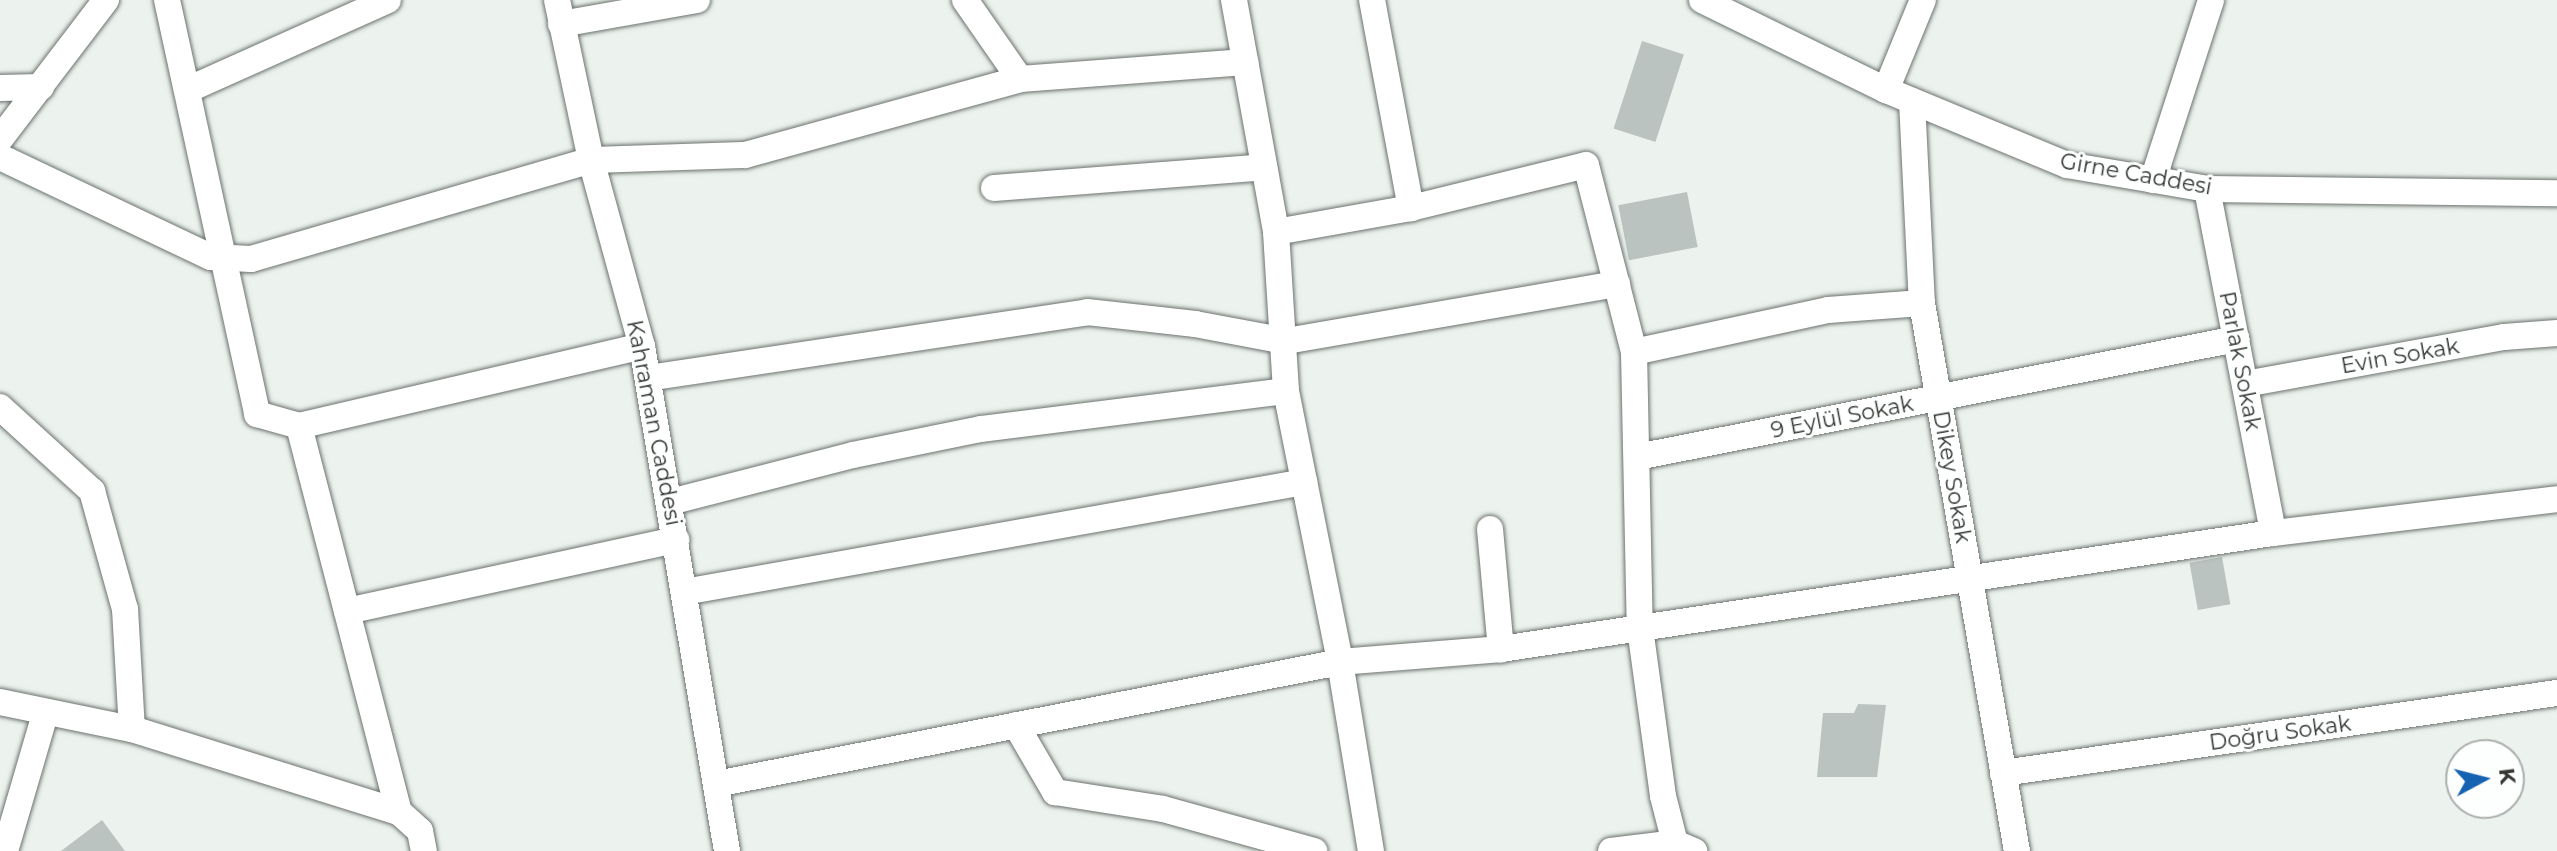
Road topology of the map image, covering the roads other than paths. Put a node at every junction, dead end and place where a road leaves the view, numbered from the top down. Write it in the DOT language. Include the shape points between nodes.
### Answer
graph roads {
  1 [pos="106,0"];
  2 [pos="167,0"];
  3 [pos="388,0"];
  4 [pos="697,0"];
  5 [pos="965,0"];
  6 [pos="1234,0"];
  7 [pos="1372,0"];
  8 [pos="1702,0"];
  9 [pos="1923,0"];
  10 [pos="2211,0"];
  11 [pos="559,12"];
  12 [pos="1245,62"];
  13 [pos="1020,79"];
  14 [pos="41,87"];
  15 [pos="0,88"];
  16 [pos="187,90"];
  17 [pos="1886,90"];
  18 [pos="1912,101"];
  19 [pos="0,139"];
  20 [pos="0,157"];
  21 [pos="591,160"];
  22 [pos="1264,167"];
  23 [pos="2153,180"];
  24 [pos="994,188"];
  25 [pos="2207,189"];
  26 [pos="2557,193"];
  27 [pos="1411,208"];
  28 [pos="1276,232"];
  29 [pos="226,258"];
  30 [pos="1617,284"];
  31 [pos="1922,303"];
  32 [pos="2557,333"];
  33 [pos="2236,339"];
  34 [pos="1286,341"];
  35 [pos="642,346"];
  36 [pos="1634,352"];
  37 [pos="648,378"];
  38 [pos="2245,384"];
  39 [pos="1286,391"];
  40 [pos="1939,398"];
  41 [pos="0,407"];
  42 [pos="299,426"];
  43 [pos="1637,457"];
  44 [pos="1304,482"];
  45 [pos="2557,499"];
  46 [pos="670,502"];
  47 [pos="1490,529"];
  48 [pos="2273,533"];
  49 [pos="676,540"];
  50 [pos="1970,578"];
  51 [pos="684,592"];
  52 [pos="347,611"];
  53 [pos="1640,628"];
  54 [pos="1501,649"];
  55 [pos="1340,662"];
  56 [pos="2557,693"];
  57 [pos="0,702"];
  58 [pos="45,714"];
  59 [pos="1016,725"];
  60 [pos="132,729"];
  61 [pos="2003,773"];
  62 [pos="716,784"];
  63 [pos="399,812"];
  64 [pos="1684,847"];
  65 [pos="5,851"];
  66 [pos="424,851"];
  67 [pos="727,851"];
  68 [pos="1314,851"];
  69 [pos="1371,851"];
  70 [pos="1611,851"];
  71 [pos="2017,851"];
  1 -- 14 [label="street"];
  2 -- 16 [label="street"];
  3 -- 16 [label="street"];
  4 -- 11 [label="street"];
  5 -- 13 [label="street"];
  6 -- 12 [label="street"];
  7 -- 27 [label="street"];
  8 -- 17 [label="street, Girne Caddesi"];
  9 -- 17 [label="street"];
  10 -- 23 [label="street"];
  11 -- 21 [label="street, Kahraman Caddesi"];
  12 -- 13 [label="street"];
  12 -- 22 [label="street"];
  13 -- 21 [label="street" via="745,155"];
  14 -- 15 [label="street"];
  14 -- 19 [label="street"];
  16 -- 29 [label="street"];
  17 -- 18 [label="street, Girne Caddesi"];
  18 -- 23 [label="street, Girne Caddesi" via="2067,165"];
  18 -- 31 [label="street, Dikey Sokak"];
  20 -- 29 [label="street" via="125,221 211,257"];
  21 -- 29 [label="street" via="310,246 251,259"];
  21 -- 35 [label="street, Kahraman Caddesi"];
  22 -- 24 [label="street"];
  22 -- 28 [label="street"];
  23 -- 25 [label="street, Girne Caddesi"];
  25 -- 26 [label="street, Girne Caddesi"];
  25 -- 33 [label="street, Parlak Sokak"];
  27 -- 28 [label="street"];
  27 -- 30 [label="street" via="1586,165"];
  28 -- 34 [label="street"];
  29 -- 42 [label="street" via="257,414"];
  30 -- 34 [label="street"];
  30 -- 36 [label="street"];
  31 -- 36 [label="street" via="1828,310"];
  31 -- 40 [label="street, Dikey Sokak"];
  32 -- 38 [label="street, Evin Sokak" via="2504,337"];
  33 -- 38 [label="street, Parlak Sokak"];
  33 -- 40 [label="street, 9 Eylül Sokak"];
  34 -- 37 [label="street" via="1087,312"];
  34 -- 39 [label="street"];
  35 -- 37 [label="street, Kahraman Caddesi"];
  35 -- 42 [label="street"];
  36 -- 43 [label="street"];
  37 -- 46 [label="street, Kahraman Caddesi"];
  38 -- 48 [label="street, Parlak Sokak"];
  39 -- 44 [label="street"];
  39 -- 46 [label="street" via="981,429"];
  40 -- 43 [label="street, 9 Eylül Sokak"];
  40 -- 50 [label="street, Dikey Sokak"];
  41 -- 60 [label="street" via="92,491 125,609"];
  42 -- 52 [label="street"];
  43 -- 53 [label="street"];
  44 -- 51 [label="street"];
  44 -- 55 [label="street"];
  45 -- 48 [label="street"];
  46 -- 49 [label="street, Kahraman Caddesi"];
  47 -- 54 [label="street"];
  48 -- 50 [label="street"];
  49 -- 51 [label="street, Kahraman Caddesi"];
  49 -- 52 [label="street"];
  50 -- 53 [label="street"];
  50 -- 61 [label="street, Dikey Sokak"];
  51 -- 62 [label="street, Kahraman Caddesi"];
  52 -- 63 [label="street"];
  53 -- 54 [label="street"];
  53 -- 64 [label="street"];
  54 -- 55 [label="street"];
  55 -- 59 [label="street"];
  55 -- 69 [label="street"];
  56 -- 61 [label="street, Doğru Sokak"];
  57 -- 58 [label="street"];
  58 -- 60 [label="street"];
  58 -- 65 [label="street"];
  59 -- 62 [label="street"];
  59 -- 68 [label="street" via="1055,792 1163,809"];
  60 -- 63 [label="street"];
  61 -- 71 [label="street, Dikey Sokak"];
  62 -- 67 [label="street, Kahraman Caddesi"];
  63 -- 66 [label="street" via="420,831"];
  64 -- 70 [label="street"];
}
